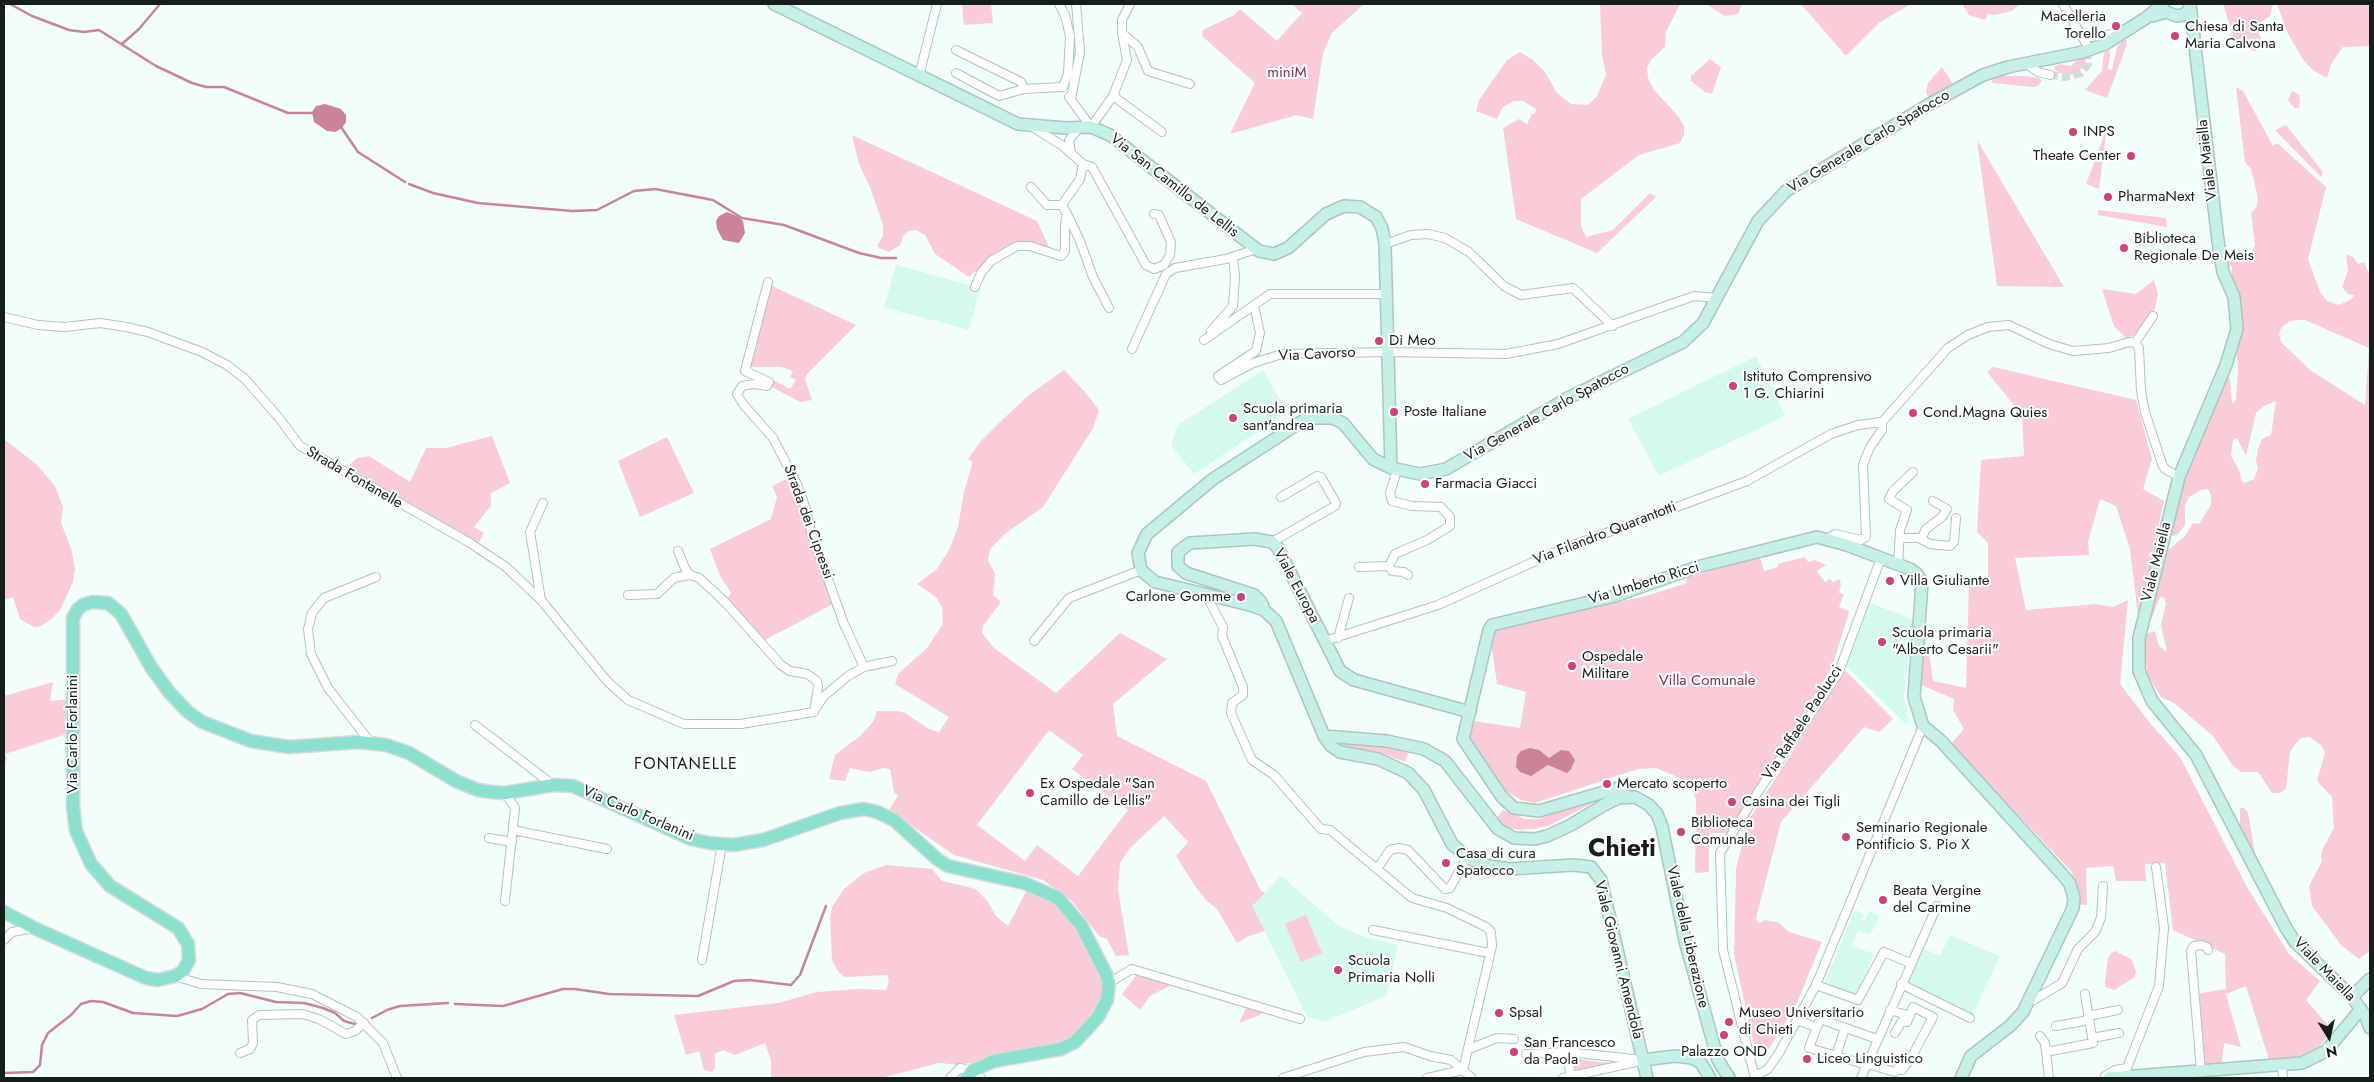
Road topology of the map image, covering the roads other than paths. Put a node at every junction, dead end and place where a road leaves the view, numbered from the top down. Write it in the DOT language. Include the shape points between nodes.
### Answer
graph roads {
  1 [pos="774,4"];
  2 [pos="937,4"];
  3 [pos="1059,4"];
  4 [pos="1076,4"];
  5 [pos="1130,4"];
  6 [pos="2063,4"];
  7 [pos="2190,5"];
  8 [pos="2169,9"];
  9 [pos="1122,33"];
  10 [pos="2117,38"];
  11 [pos="2193,40"];
  12 [pos="956,50"];
  13 [pos="2044,60"];
  14 [pos="2025,64"];
  15 [pos="956,73"];
  16 [pos="919,76"];
  17 [pos="1190,84"];
  18 [pos="1063,87"];
  19 [pos="1024,89"];
  20 [pos="1113,96"];
  21 [pos="1071,99"];
  22 [pos="1029,125"];
  23 [pos="1085,127"];
  24 [pos="1062,128"];
  25 [pos="1162,132"];
  26 [pos="1063,146"];
  27 [pos="1071,153"];
  28 [pos="1083,164"];
  29 [pos="1031,187"];
  30 [pos="1062,205"];
  31 [pos="1067,214"];
  32 [pos="1154,214"];
  33 [pos="1385,244"];
  34 [pos="1256,249"];
  35 [pos="1233,257"];
  36 [pos="768,282"];
  37 [pos="975,287"];
  38 [pos="1386,294"];
  39 [pos="1717,298"];
  40 [pos="1254,305"];
  41 [pos="1110,308"];
  42 [pos="2153,316"];
  43 [pos="4,317"];
  44 [pos="1613,326"];
  45 [pos="2135,343"];
  46 [pos="1132,349"];
  47 [pos="1388,352"];
  48 [pos="1882,422"];
  49 [pos="1394,469"];
  50 [pos="1913,472"];
  51 [pos="2179,477"];
  52 [pos="1281,497"];
  53 [pos="1933,501"];
  54 [pos="543,504"];
  55 [pos="1956,518"];
  56 [pos="1900,538"];
  57 [pos="1921,539"];
  58 [pos="1826,540"];
  59 [pos="1272,542"];
  60 [pos="678,551"];
  61 [pos="1881,558"];
  62 [pos="1898,564"];
  63 [pos="1389,566"];
  64 [pos="1358,567"];
  65 [pos="1141,570"];
  66 [pos="690,575"];
  67 [pos="1408,575"];
  68 [pos="376,577"];
  69 [pos="628,595"];
  70 [pos="1206,595"];
  71 [pos="1349,598"];
  72 [pos="541,600"];
  73 [pos="1264,610"];
  74 [pos="1338,638"];
  75 [pos="1034,641"];
  76 [pos="1325,641"];
  77 [pos="892,661"];
  78 [pos="864,667"];
  79 [pos="814,712"];
  80 [pos="1470,712"];
  81 [pos="475,725"];
  82 [pos="1923,726"];
  83 [pos="1324,736"];
  84 [pos="372,743"];
  85 [pos="553,785"];
  86 [pos="505,793"];
  87 [pos="1625,797"];
  88 [pos="513,830"];
  89 [pos="489,838"];
  90 [pos="512,842"];
  91 [pos="722,844"];
  92 [pos="608,849"];
  93 [pos="1467,857"];
  94 [pos="2156,867"];
  95 [pos="1377,869"];
  96 [pos="2103,886"];
  97 [pos="505,901"];
  98 [pos="1937,906"];
  99 [pos="4,912"];
  100 [pos="34,928"];
  101 [pos="1372,930"];
  102 [pos="4,940"];
  103 [pos="2208,950"];
  104 [pos="1489,953"];
  105 [pos="702,960"];
  106 [pos="1910,964"];
  107 [pos="175,976"];
  108 [pos="2370,979"];
  109 [pos="1109,983"];
  110 [pos="1901,984"];
  111 [pos="1816,985"];
  112 [pos="2085,994"];
  113 [pos="2352,997"];
  114 [pos="2029,1000"];
  115 [pos="2361,1009"];
  116 [pos="1890,1010"];
  117 [pos="2118,1010"];
  118 [pos="1910,1016"];
  119 [pos="1970,1018"];
  120 [pos="2089,1018"];
  121 [pos="1300,1019"];
  122 [pos="1798,1021"];
  123 [pos="364,1024"];
  124 [pos="2056,1026"];
  125 [pos="1817,1027"];
  126 [pos="1845,1028"];
  127 [pos="2370,1028"];
  128 [pos="1895,1033"];
  129 [pos="2119,1033"];
  130 [pos="2040,1036"];
  131 [pos="2092,1038"];
  132 [pos="1514,1039"];
  133 [pos="1878,1039"];
  134 [pos="1469,1048"];
  135 [pos="1567,1052"];
  136 [pos="2046,1052"];
  137 [pos="240,1054"];
  138 [pos="1526,1054"];
  139 [pos="1836,1056"];
  140 [pos="1643,1060"];
  141 [pos="1867,1064"];
  142 [pos="2282,1064"];
  143 [pos="1463,1070"];
  144 [pos="2201,1071"];
  145 [pos="1891,1075"];
  146 [pos="973,1076"];
  147 [pos="1567,1077"];
  148 [pos="1755,1077"];
  149 [pos="397,1078"];
  150 [pos="950,1078"];
  151 [pos="1283,1078"];
  152 [pos="1427,1078"];
  153 [pos="1472,1078"];
  154 [pos="1647,1078"];
  155 [pos="1710,1078"];
  156 [pos="1730,1078"];
  157 [pos="1861,1078"];
  158 [pos="1961,1078"];
  159 [pos="2049,1078"];
  160 [pos="2104,1078"];
  161 [pos="2109,1078"];
  162 [pos="2283,1078"];
  1 -- 16 [label="street, Via San Camillo de Lellis"];
  2 -- 16 [label="street"];
  3 -- 18 [label="street" via="1070,36 1068,74"];
  4 -- 21 [label="street" via="1080,52"];
  5 -- 9 [label="street" via="1122,20"];
  6 -- 10 [label="street" via="2085,41 2113,34"];
  7 -- 8 [label="street" via="2186,14"];
  7 -- 11 [label="street, Viale Maiella"];
  8 -- 10 [label="street, Via Generale Carlo Spatocco" via="2146,18"];
  8 -- 11 [label="street, Viale Maiella" via="2184,24"];
  9 -- 17 [label="street" via="1138,47 1148,71"];
  9 -- 20 [label="street" via="1128,60"];
  10 -- 13 [label="street, Via Generale Carlo Spatocco" via="2093,49"];
  11 -- 51 [label="street, Viale Maiella" via="2218,241 2224,272 2234,297 2237,329 2226,365"];
  12 -- 19 [label="street" via="1021,82"];
  13 -- 14 [label="street, Via Generale Carlo Spatocco"];
  13 -- 14 [label="street" via="2050,75"];
  14 -- 39 [label="street, Via Generale Carlo Spatocco" via="1974,80 1786,191 1758,221"];
  15 -- 19 [label="street" via="999,96"];
  16 -- 22 [label="street, Via San Camillo de Lellis" via="1018,124"];
  18 -- 19 [label="street"];
  18 -- 21 [label="street, Via San Camillo de Lellis"];
  20 -- 23 [label="street"];
  20 -- 25 [label="street"];
  21 -- 23 [label="street, Via San Camillo de Lellis"];
  22 -- 24 [label="street, Via San Camillo de Lellis"];
  22 -- 26 [label="street, Via San Camillo de Lellis"];
  23 -- 24 [label="street, Via San Camillo de Lellis"];
  23 -- 27 [label="street" via="1069,140"];
  23 -- 34 [label="street, Via San Camillo de Lellis" via="1110,135"];
  24 -- 26 [label="street"];
  24 -- 27 [label="street"];
  26 -- 27 [label="street, Via San Camillo de Lellis"];
  27 -- 28 [label="street, Via San Camillo de Lellis"];
  28 -- 30 [label="street" via="1080,179"];
  28 -- 32 [label="street, Via San Camillo de Lellis" via="1092,167 1146,265 1154,269 1164,265 1170,256 1171,242 1158,215"];
  29 -- 30 [label="street" via="1047,205"];
  30 -- 31 [label="street"];
  31 -- 37 [label="street" via="1065,251 1061,256 1030,246 1017,246 991,261"];
  31 -- 41 [label="street" via="1093,277"];
  33 -- 34 [label="street, Via San Camillo de Lellis" via="1376,217 1360,207 1344,206 1326,214 1288,248 1274,254"];
  33 -- 38 [label="street, Via San Camillo de Lellis"];
  33 -- 44 [label="street" via="1411,235 1445,238 1469,252 1504,286 1521,295 1572,288"];
  34 -- 35 [label="street, Via San Camillo de Lellis"];
  35 -- 40 [label="street" via="1233,306 1206,339"];
  35 -- 46 [label="street, Via San Camillo de Lellis" via="1176,268 1166,274"];
  36 -- 78 [label="street, Strada dei Cipressi" via="745,371 769,382 767,386 742,386 737,394 773,438 797,484 844,624"];
  38 -- 40 [label="street" via="1281,293 1270,294"];
  38 -- 47 [label="street, Via San Camillo de Lellis"];
  39 -- 44 [label="street, Via Cavorso" via="1694,296"];
  39 -- 49 [label="street, Via Generale Carlo Spatocco" via="1703,324 1683,342 1568,398 1446,469 1428,474"];
  40 -- 47 [label="street, Via Cavorso" via="1260,333 1256,351 1218,376 1221,380 1253,362 1282,354"];
  42 -- 45 [label="street"];
  43 -- 72 [label="street, Strada Fontanelle" via="38,325 64,327 100,323 126,327 202,352 227,365 245,379 300,446 470,543 506,567"];
  44 -- 47 [label="street, Via Cavorso" via="1558,344 1506,354"];
  45 -- 48 [label="street" via="2073,351 2009,325 1988,327 1948,348"];
  45 -- 51 [label="street" via="2139,348 2145,412 2162,464"];
  47 -- 49 [label="street, Via San Camillo de Lellis"];
  48 -- 58 [label="street" via="1882,430 1863,465 1866,538 1835,534"];
  48 -- 74 [label="street, Via Filandro Quarantotti" via="1858,425 1831,434 1747,480 1576,543 1438,605"];
  49 -- 63 [label="street" via="1392,501 1412,506 1441,507 1451,522 1450,526 1427,540 1394,554"];
  49 -- 65 [label="street" via="1373,459 1338,420 1315,417 1301,421 1213,479 1147,534 1138,553"];
  50 -- 56 [label="street" via="1889,499 1907,510"];
  51 -- 113 [label="street, Viale Maiella" via="2139,638 2138,659 2144,686 2152,701 2196,756 2290,935"];
  52 -- 59 [label="street" via="1317,476 1321,477 1336,503"];
  53 -- 57 [label="street" via="1947,509"];
  54 -- 72 [label="street, Strada Fontanelle" via="530,532"];
  55 -- 57 [label="street" via="1954,542 1950,546 1930,544"];
  56 -- 57 [label="street"];
  56 -- 62 [label="street"];
  58 -- 61 [label="street, Via Umberto Ricci"];
  58 -- 80 [label="street, Via Umberto Ricci" via="1817,537 1697,567 1615,596 1492,625"];
  59 -- 73 [label="street, Viale Europa" via="1255,539 1190,543 1178,552 1178,566 1186,573 1254,595 1262,602"];
  59 -- 76 [label="street, Viale Europa"];
  60 -- 66 [label="street"];
  61 -- 62 [label="street, Via Umberto Ricci"];
  61 -- 148 [label="street, Via Raffaele Paolucci" via="1838,674 1720,853 1722,950"];
  62 -- 82 [label="street, Via Umberto Ricci" via="1910,569 1922,582 1914,697"];
  63 -- 64 [label="street"];
  63 -- 67 [label="street" via="1392,571"];
  65 -- 70 [label="street" via="1155,582"];
  65 -- 75 [label="street" via="1069,598"];
  66 -- 69 [label="street" via="674,578 657,594"];
  66 -- 79 [label="street" via="699,578 725,602 781,665 817,681"];
  68 -- 84 [label="street" via="324,598 312,613 308,629 311,654 328,688"];
  70 -- 73 [label="street"];
  70 -- 95 [label="street" via="1223,627 1222,636 1243,687 1242,695 1232,704 1231,713 1252,760 1274,775 1321,828 1330,830"];
  71 -- 74 [label="street"];
  72 -- 79 [label="street, Strada Fontanelle" via="607,681 628,700 658,714 684,724 720,725"];
  73 -- 83 [label="street" via="1276,621"];
  74 -- 76 [label="street, Via Filandro Quarantotti"];
  76 -- 80 [label="street, Viale Europa" via="1340,671 1354,680"];
  77 -- 78 [label="street"];
  78 -- 79 [label="street" via="833,688"];
  80 -- 87 [label="street, Viale della Liberazione" via="1463,734 1464,744 1502,797 1514,808 1539,811 1618,788 1624,790"];
  81 -- 85 [label="street"];
  82 -- 111 [label="street"];
  82 -- 114 [label="street" via="1941,741 2070,884 2073,908"];
  83 -- 87 [label="street" via="1387,741 1424,749 1445,761 1498,829 1514,838 1547,836"];
  83 -- 93 [label="street, Viale Giovanni Amendola" via="1340,752 1378,759 1408,773 1424,790 1452,844"];
  84 -- 86 [label="main road, Via Carlo Forlanini" via="398,748 478,790"];
  84 -- 107 [label="main road, Via Carlo Forlanini" via="268,745 202,722 169,692 115,607 92,602 78,609 74,618 73,807 76,831 91,864 110,886 169,922 184,936 189,960 183,971"];
  85 -- 86 [label="main road, Via Carlo Forlanini"];
  85 -- 91 [label="main road, Via Carlo Forlanini" via="572,786 691,839"];
  86 -- 88 [label="street" via="516,808"];
  87 -- 156 [label="street, Viale della Liberazione" via="1638,798 1649,805 1662,827 1685,942 1718,1060"];
  88 -- 90 [label="street"];
  88 -- 92 [label="street"];
  89 -- 90 [label="street"];
  90 -- 97 [label="street"];
  91 -- 105 [label="street"];
  91 -- 109 [label="main road, Via Carlo Forlanini" via="763,840 850,810 877,812 894,820 948,866 1024,883 1058,898 1082,925"];
  93 -- 95 [label="street" via="1450,888 1445,889 1408,850 1390,850"];
  93 -- 140 [label="street, Viale Giovanni Amendola" via="1484,865 1509,869 1573,864 1591,867 1601,880"];
  94 -- 160 [label="street" via="2164,928 2159,986 2127,1068 2115,1070"];
  95 -- 104 [label="street" via="1412,898 1447,908 1486,927 1493,940"];
  96 -- 114 [label="street" via="2101,918 2094,932 2078,949 2062,983"];
  98 -- 106 [label="street"];
  99 -- 100 [label="main road"];
  100 -- 102 [label="street" via="12,932"];
  100 -- 107 [label="main road" via="146,978 158,980"];
  101 -- 104 [label="street"];
  103 -- 144 [label="street" via="2201,945 2191,950"];
  104 -- 134 [label="street"];
  106 -- 110 [label="street"];
  106 -- 111 [label="street" via="1884,952 1858,1000"];
  107 -- 123 [label="street" via="202,984 277,988 312,994 357,1017"];
  108 -- 113 [label="street"];
  109 -- 121 [label="street" via="1132,969 1240,1005"];
  109 -- 146 [label="main road" via="1110,993 1103,1008 1075,1042 1055,1050 994,1061"];
  110 -- 116 [label="street"];
  110 -- 119 [label="street"];
  111 -- 122 [label="street"];
  112 -- 120 [label="street"];
  113 -- 115 [label="street, Viale Maiella"];
  114 -- 158 [label="street" via="2010,1026 1971,1056"];
  115 -- 127 [label="street, Viale Maiella"];
  115 -- 142 [label="street" via="2326,1052 2302,1062"];
  116 -- 118 [label="street"];
  116 -- 133 [label="street"];
  117 -- 120 [label="street"];
  118 -- 128 [label="street" via="1908,1022 1902,1020"];
  118 -- 145 [label="street" via="1913,1007 1933,1017 1910,1060 1902,1070 1898,1068"];
  120 -- 124 [label="street"];
  120 -- 131 [label="street"];
  122 -- 125 [label="street"];
  122 -- 148 [label="street" via="1768,1069"];
  123 -- 137 [label="street" via="346,1034 320,1019 302,1014 259,1015 252,1020 254,1043"];
  123 -- 149 [label="street" via="383,1043"];
  125 -- 126 [label="street" via="1820,1019"];
  125 -- 139 [label="street" via="1809,1048"];
  126 -- 133 [label="street"];
  126 -- 139 [label="street"];
  129 -- 131 [label="street"];
  130 -- 136 [label="street"];
  131 -- 136 [label="street" via="2093,1043"];
  132 -- 134 [label="street" via="1496,1038"];
  133 -- 141 [label="street"];
  134 -- 143 [label="street"];
  135 -- 138 [label="street"];
  135 -- 140 [label="street"];
  135 -- 147 [label="street"];
  136 -- 159 [label="street"];
  139 -- 141 [label="street"];
  140 -- 147 [label="street"];
  140 -- 154 [label="street, Viale Giovanni Amendola"];
  140 -- 155 [label="street" via="1675,1056 1692,1058 1701,1063"];
  141 -- 145 [label="street"];
  141 -- 157 [label="street"];
  142 -- 144 [label="street"];
  142 -- 162 [label="street"];
  143 -- 151 [label="street" via="1451,1060 1404,1047 1364,1052"];
  143 -- 152 [label="street"];
  143 -- 153 [label="street"];
  144 -- 161 [label="street"];
  146 -- 150 [label="street" via="960,1068"];
}
